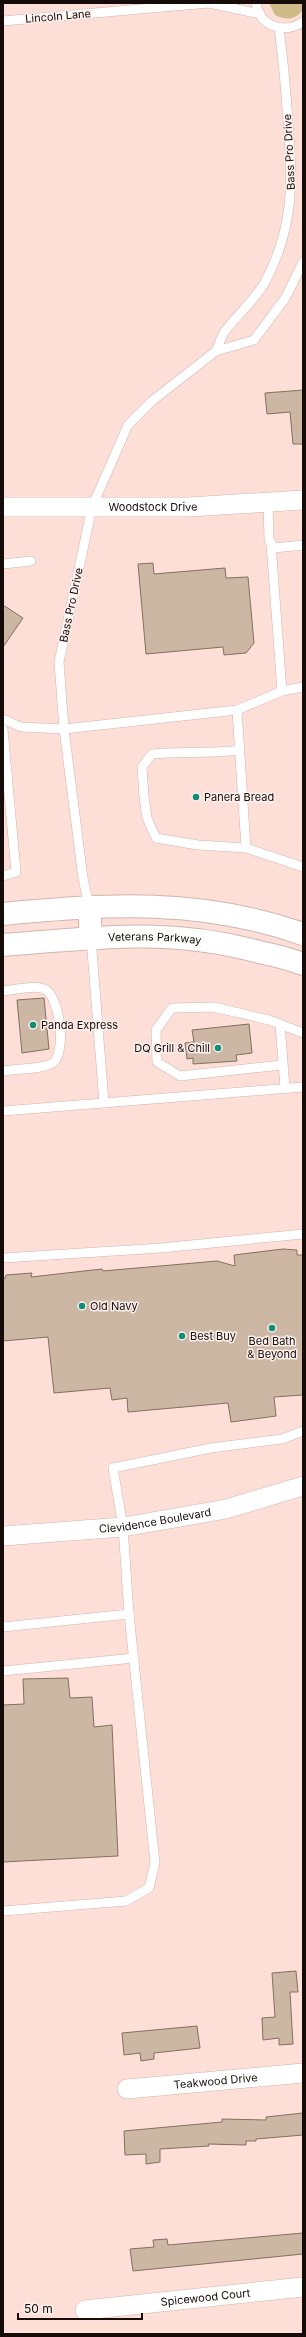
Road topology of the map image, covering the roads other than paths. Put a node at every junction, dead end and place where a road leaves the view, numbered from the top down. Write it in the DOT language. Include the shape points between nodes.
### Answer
graph roads {
  1 [pos="209,3"];
  2 [pos="256,3"];
  3 [pos="260,14"];
  4 [pos="3,21"];
  5 [pos="303,22"];
  6 [pos="279,28"];
  7 [pos="303,262"];
  8 [pos="216,351"];
  9 [pos="303,500"];
  10 [pos="268,502"];
  11 [pos="3,507"];
  12 [pos="92,507"];
  13 [pos="271,544"];
  14 [pos="303,545"];
  15 [pos="31,561"];
  16 [pos="3,564"];
  17 [pos="303,687"];
  18 [pos="282,691"];
  19 [pos="237,710"];
  20 [pos="3,719"];
  21 [pos="3,729"];
  22 [pos="64,729"];
  23 [pos="240,750"];
  24 [pos="246,848"];
  25 [pos="303,867"];
  26 [pos="3,876"];
  27 [pos="89,906"];
  28 [pos="3,914"];
  29 [pos="303,934"];
  30 [pos="91,938"];
  31 [pos="3,945"];
  32 [pos="303,964"];
  33 [pos="3,991"];
  34 [pos="280,1024"];
  35 [pos="303,1033"];
  36 [pos="282,1065"];
  37 [pos="3,1071"];
  38 [pos="303,1087"];
  39 [pos="285,1088"];
  40 [pos="104,1103"];
  41 [pos="3,1111"];
  42 [pos="303,1234"];
  43 [pos="3,1258"];
  44 [pos="303,1431"];
  45 [pos="303,1486"];
  46 [pos="123,1527"];
  47 [pos="3,1536"];
  48 [pos="129,1614"];
  49 [pos="3,1627"];
  50 [pos="134,1658"];
  51 [pos="3,1671"];
  52 [pos="3,1911"];
  53 [pos="303,2073"];
  54 [pos="127,2089"];
  55 [pos="303,2287"];
  56 [pos="85,2310"];
  1 -- 3 [label="lane, Lincoln Lane"];
  1 -- 4 [label="lane, Lincoln Lane"];
  2 -- 3 [label="lane"];
  3 -- 6 [label="lane" via="271,25"];
  5 -- 6 [label="lane" via="295,27"];
  6 -- 8 [label="lane, Bass Pro Drive" via="292,169 287,225 265,283 246,309 224,332"];
  7 -- 8 [label="lane, Bass Pro Drive" via="286,297 254,340"];
  8 -- 12 [label="lane, Bass Pro Drive" via="152,401 128,425"];
  9 -- 10 [label="street, Woodstock Drive"];
  10 -- 12 [label="street, Woodstock Drive" via="188,507"];
  10 -- 13 [label="lane" via="268,540"];
  11 -- 12 [label="street, Woodstock Drive"];
  12 -- 22 [label="lane, Bass Pro Drive" via="59,662"];
  13 -- 14 [label="lane" via="274,548"];
  13 -- 18 [label="lane"];
  15 -- 16 [label="lane"];
  17 -- 18 [label="lane"];
  18 -- 19 [label="lane"];
  19 -- 22 [label="lane"];
  19 -- 23 [label="lane"];
  20 -- 22 [label="lane" via="21,727"];
  21 -- 26 [label="lane" via="16,872"];
  22 -- 27 [label="lane, Bass Pro Drive" via="83,878"];
  23 -- 24 [label="lane"];
  23 -- 24 [label="lane" via="152,754 142,767 143,790 147,818 156,838 198,845"];
  24 -- 25 [label="lane"];
  27 -- 28 [label="main road"];
  27 -- 29 [label="main road" via="195,908 232,914"];
  27 -- 30 [label="main road"];
  30 -- 31 [label="main road, Veterans Parkway"];
  30 -- 32 [label="main road, Veterans Parkway" via="132,935 183,937 241,947"];
  30 -- 40 [label="lane"];
  33 -- 37 [label="lane" via="38,988 46,990 57,1006 60,1049 54,1062 46,1066"];
  34 -- 35 [label="lane"];
  34 -- 36 [label="lane"];
  34 -- 36 [label="lane" via="213,1007 172,1008 156,1030 157,1062 180,1076"];
  36 -- 39 [label="lane"];
  38 -- 39 [label="lane"];
  39 -- 40 [label="lane"];
  40 -- 41 [label="lane"];
  42 -- 43 [label="lane" via="161,1248"];
  44 -- 46 [label="lane" via="282,1439 211,1448 113,1468"];
  45 -- 46 [label="street, Clevidence Boulevard" via="226,1509"];
  46 -- 47 [label="street, Clevidence Boulevard"];
  46 -- 48 [label="lane"];
  48 -- 49 [label="lane"];
  48 -- 50 [label="lane"];
  50 -- 51 [label="lane"];
  50 -- 52 [label="lane" via="155,1863 149,1888 126,1901"];
  53 -- 54 [label="street, Teakwood Drive"];
  55 -- 56 [label="street, Spicewood Court"];
}
